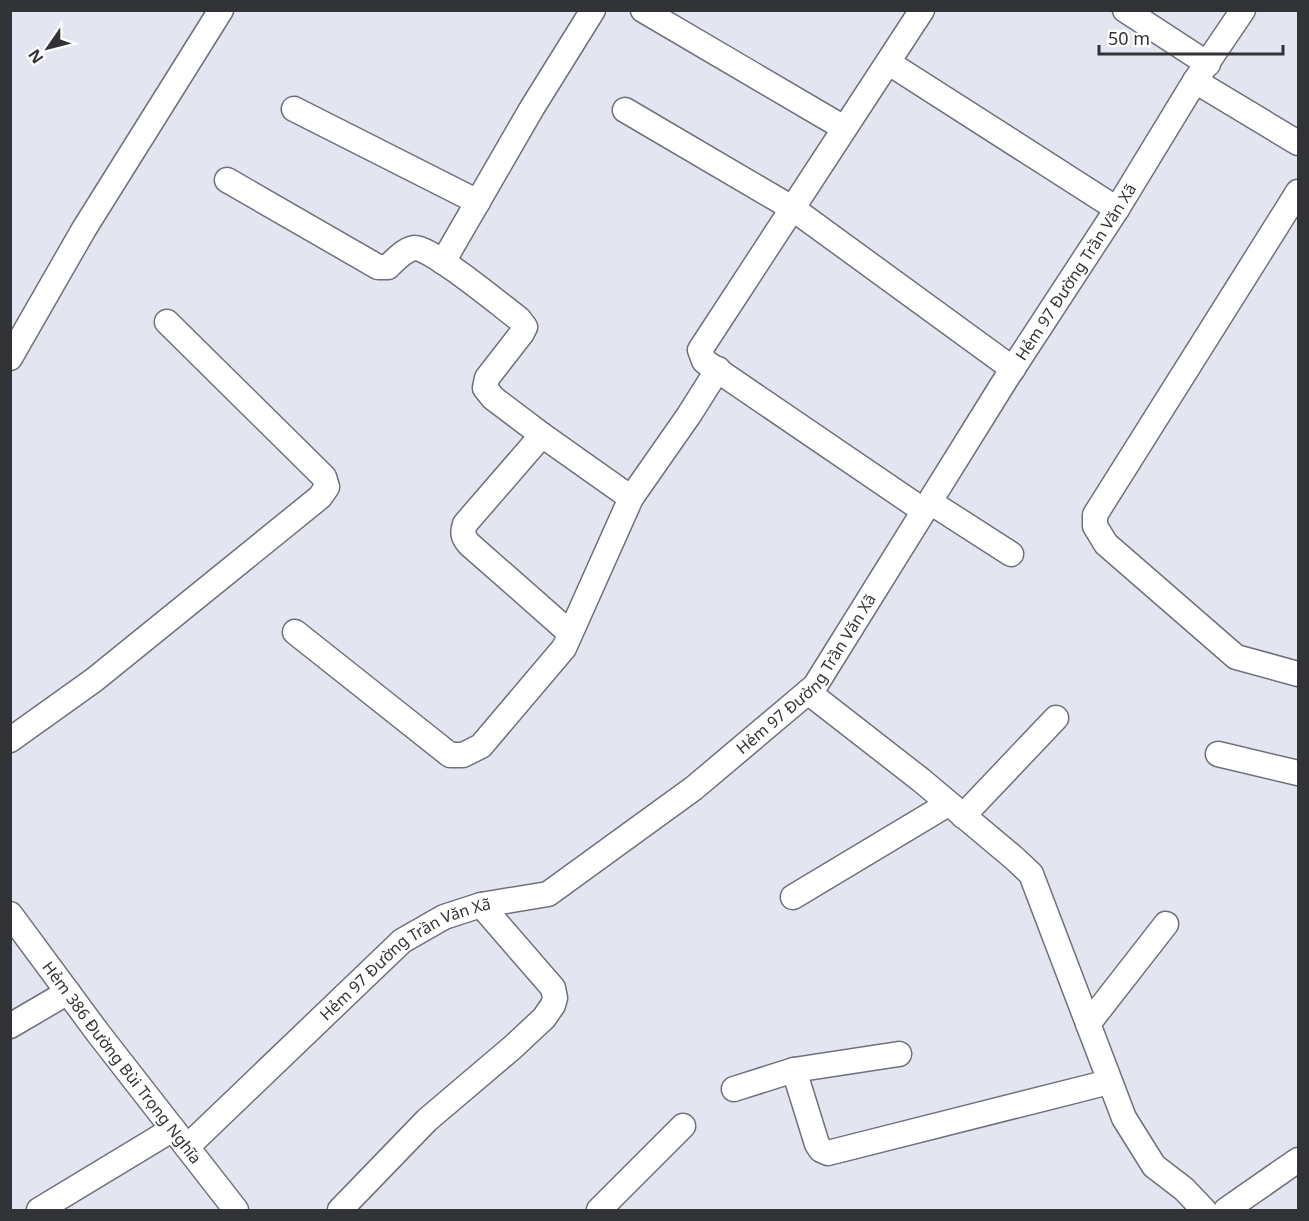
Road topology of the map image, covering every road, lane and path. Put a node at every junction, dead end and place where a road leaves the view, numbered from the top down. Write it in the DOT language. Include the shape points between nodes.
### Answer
graph roads {
  1 [pos="221,10"];
  2 [pos="643,10"];
  3 [pos="922,10"];
  4 [pos="1125,10"];
  5 [pos="1243,10"];
  6 [pos="585,13"];
  7 [pos="889,63"];
  8 [pos="1201,72"];
  9 [pos="294,109"];
  10 [pos="625,110"];
  11 [pos="844,128"];
  12 [pos="1299,143"];
  13 [pos="228,180"];
  14 [pos="1299,192"];
  15 [pos="478,202"];
  16 [pos="792,208"];
  17 [pos="1117,208"];
  18 [pos="443,262"];
  19 [pos="167,322"];
  20 [pos="10,358"];
  21 [pos="718,369"];
  22 [pos="1013,369"];
  23 [pos="542,435"];
  24 [pos="631,498"];
  25 [pos="927,507"];
  26 [pos="1011,554"];
  27 [pos="295,632"];
  28 [pos="570,633"];
  29 [pos="1299,674"];
  30 [pos="808,692"];
  31 [pos="1056,718"];
  32 [pos="10,740"];
  33 [pos="1218,754"];
  34 [pos="1299,773"];
  35 [pos="955,810"];
  36 [pos="793,897"];
  37 [pos="481,905"];
  38 [pos="10,914"];
  39 [pos="1166,924"];
  40 [pos="68,992"];
  41 [pos="1088,1024"];
  42 [pos="10,1026"];
  43 [pos="899,1054"];
  44 [pos="794,1070"];
  45 [pos="1109,1082"];
  46 [pos="734,1089"];
  47 [pos="683,1126"];
  48 [pos="180,1138"];
  49 [pos="1299,1160"];
  50 [pos="39,1210"];
  51 [pos="236,1210"];
  52 [pos="340,1210"];
  53 [pos="599,1210"];
  54 [pos="1204,1210"];
  55 [pos="1226,1210"];
  1 -- 20 [label="street" via="84,229"];
  2 -- 11 [label="street"];
  3 -- 7 [label="street"];
  4 -- 8 [label="street"];
  5 -- 8 [label="street, Hẻm 97 Đường Trần Văn Xã"];
  6 -- 15 [label="street"];
  7 -- 11 [label="street"];
  7 -- 17 [label="street"];
  8 -- 12 [label="street"];
  8 -- 17 [label="street, Hẻm 97 Đường Trần Văn Xã"];
  9 -- 15 [label="street"];
  10 -- 16 [label="street"];
  11 -- 16 [label="street"];
  13 -- 18 [label="street" via="378,267 388,267 412,248 421,247"];
  14 -- 29 [label="street" via="1095,515 1095,526 1106,544 1236,657"];
  15 -- 18 [label="street"];
  16 -- 21 [label="street" via="700,350 704,360"];
  16 -- 22 [label="street"];
  17 -- 22 [label="street, Hẻm 97 Đường Trần Văn Xã"];
  18 -- 23 [label="street" via="525,327 487,378 485,388"];
  19 -- 32 [label="street" via="324,477 327,487 320,497 94,680"];
  21 -- 24 [label="street"];
  21 -- 25 [label="street"];
  22 -- 25 [label="street, Hẻm 97 Đường Trần Văn Xã"];
  23 -- 24 [label="street"];
  23 -- 28 [label="street" via="463,531 469,544"];
  24 -- 28 [label="street"];
  25 -- 26 [label="street"];
  25 -- 30 [label="street, Hẻm 97 Đường Trần Văn Xã"];
  27 -- 28 [label="street" via="450,755 463,755 481,746 564,648"];
  30 -- 35 [label="street"];
  30 -- 37 [label="street, Hẻm 97 Đường Trần Văn Xã" via="694,788 548,894"];
  31 -- 35 [label="street"];
  33 -- 34 [label="street"];
  35 -- 36 [label="street"];
  35 -- 41 [label="street" via="1031,874"];
  37 -- 48 [label="street, Hẻm 97 Đường Trần Văn Xã" via="444,917 402,942"];
  37 -- 52 [label="street" via="553,988 553,1005 513,1047 427,1120"];
  38 -- 40 [label="street, Hẻm 386 Đường Bùi Trọng Nghĩa"];
  39 -- 41 [label="street"];
  40 -- 42 [label="street"];
  40 -- 48 [label="street, Hẻm 386 Đường Bùi Trọng Nghĩa"];
  41 -- 45 [label="street"];
  43 -- 44 [label="street"];
  44 -- 45 [label="street" via="817,1144 828,1153"];
  44 -- 46 [label="street"];
  45 -- 54 [label="street" via="1124,1118 1154,1166"];
  47 -- 53 [label="street"];
  48 -- 50 [label="street, Hẻm 97 Đường Trần Văn Xã"];
  48 -- 51 [label="street, Hẻm 386 Đường Bùi Trọng Nghĩa"];
  49 -- 55 [label="street"];
}
